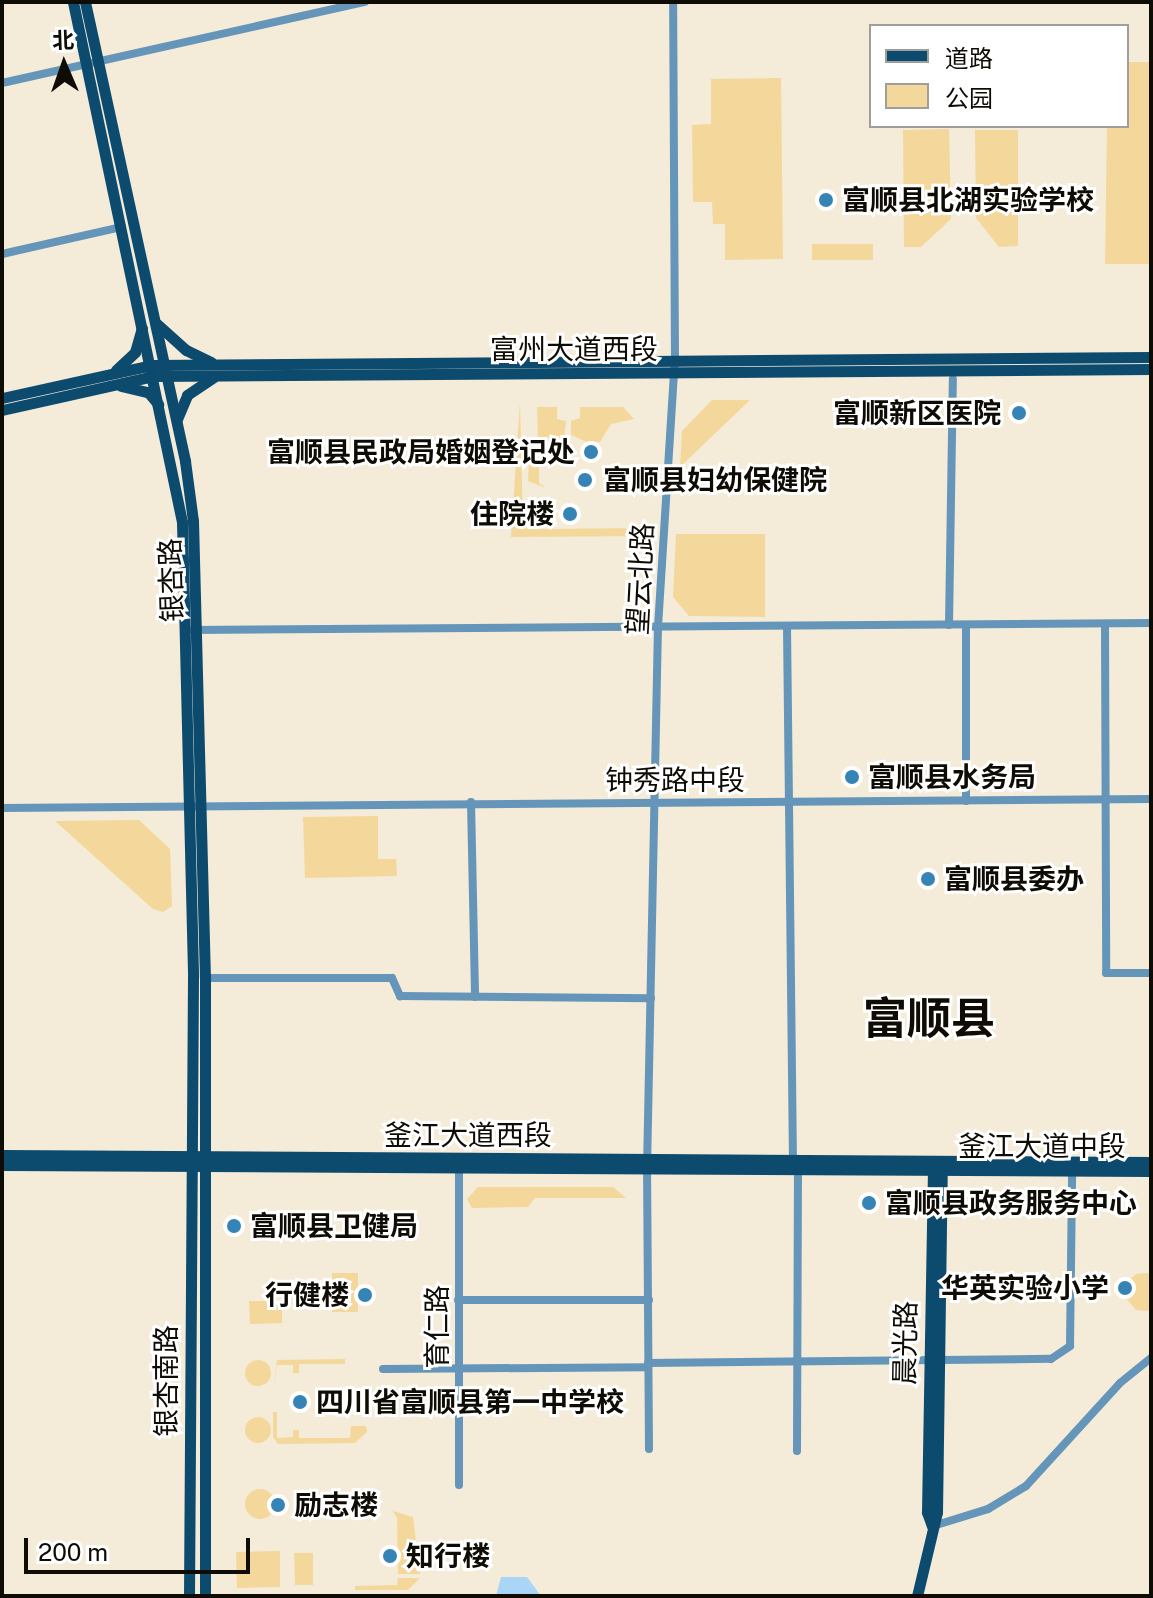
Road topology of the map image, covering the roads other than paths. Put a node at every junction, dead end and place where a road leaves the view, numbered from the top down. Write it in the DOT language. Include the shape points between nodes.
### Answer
graph roads {
  1 [pos="73,2"];
  2 [pos="85,2"];
  3 [pos="365,2"];
  4 [pos="673,2"];
  5 [pos="93,63"];
  6 [pos="2,83"];
  7 [pos="122,227"];
  8 [pos="2,254"];
  9 [pos="149,323"];
  10 [pos="1151,357"];
  11 [pos="674,366"];
  12 [pos="1151,369"];
  13 [pos="159,370"];
  14 [pos="216,370"];
  15 [pos="953,379"];
  16 [pos="111,380"];
  17 [pos="2,398"];
  18 [pos="2,410"];
  19 [pos="162,411"];
  20 [pos="177,420"];
  21 [pos="1151,623"];
  22 [pos="1105,624"];
  23 [pos="949,625"];
  24 [pos="966,625"];
  25 [pos="787,626"];
  26 [pos="658,627"];
  27 [pos="191,630"];
  28 [pos="1151,799"];
  29 [pos="1105,800"];
  30 [pos="966,801"];
  31 [pos="471,802"];
  32 [pos="789,802"];
  33 [pos="655,803"];
  34 [pos="194,805"];
  35 [pos="2,808"];
  36 [pos="1151,973"];
  37 [pos="205,978"];
  38 [pos="475,997"];
  39 [pos="651,998"];
  40 [pos="2,1155"];
  41 [pos="198,1162"];
  42 [pos="1151,1162"];
  43 [pos="647,1164"];
  44 [pos="2,1165"];
  45 [pos="795,1165"];
  46 [pos="937,1165"];
  47 [pos="459,1169"];
  48 [pos="1072,1171"];
  49 [pos="1151,1171"];
  50 [pos="458,1300"];
  51 [pos="649,1300"];
  52 [pos="1151,1358"];
  53 [pos="934,1359"];
  54 [pos="797,1361"];
  55 [pos="648,1365"];
  56 [pos="459,1368"];
  57 [pos="383,1369"];
  58 [pos="649,1449"];
  59 [pos="797,1451"];
  60 [pos="459,1485"];
  61 [pos="932,1526"];
  62 [pos="189,1596"];
  63 [pos="205,1596"];
  64 [pos="917,1596"];
  1 -- 5 [label="main road, 银杏路"];
  2 -- 5 [label="main road, 银杏路"];
  3 -- 5 [label="street"];
  4 -- 11 [label="street, 望云北路"];
  5 -- 6 [label="street"];
  5 -- 7 [label="main road, 银杏路"];
  5 -- 9 [label="main road, 银杏路"];
  7 -- 8 [label="street"];
  7 -- 9 [label="main road, 银杏路"];
  9 -- 13 [label="main road, 银杏路"];
  9 -- 14 [label="main road"];
  9 -- 16 [label="main road" via="135,352"];
  10 -- 11 [label="main road, 富州大道西段"];
  11 -- 12 [label="main road, 富州大道西段"];
  11 -- 14 [label="main road, 富州大道西段"];
  11 -- 26 [label="street, 望云北路"];
  13 -- 14 [label="main road, 富州大道西段"];
  13 -- 16 [label="main road, 富州大道西段"];
  13 -- 19 [label="main road, 银杏路"];
  13 -- 20 [label="main road, 银杏路"];
  14 -- 20 [label="main road" via="187,395"];
  15 -- 23 [label="street"];
  16 -- 17 [label="main road, 富州大道西段"];
  16 -- 18 [label="main road, 富州大道西段"];
  16 -- 19 [label="main road" via="148,392"];
  19 -- 27 [label="main road, 银杏路" via="182,522"];
  20 -- 27 [label="main road, 银杏路" via="190,489"];
  21 -- 22 [label="street"];
  22 -- 24 [label="street"];
  22 -- 29 [label="street"];
  23 -- 24 [label="street"];
  23 -- 25 [label="street"];
  24 -- 30 [label="street"];
  25 -- 26 [label="street"];
  25 -- 32 [label="street"];
  26 -- 27 [label="street"];
  26 -- 33 [label="street, 望云北路"];
  27 -- 34 [label="main road, 银杏路"];
  28 -- 29 [label="street, 钟秀路中段"];
  29 -- 30 [label="street, 钟秀路中段"];
  29 -- 36 [label="street" via="1106,973"];
  30 -- 32 [label="street, 钟秀路中段"];
  31 -- 33 [label="street, 钟秀路中段"];
  31 -- 34 [label="street, 钟秀路中段"];
  31 -- 38 [label="street"];
  32 -- 33 [label="street, 钟秀路中段"];
  32 -- 45 [label="street"];
  33 -- 39 [label="street, 望云北路"];
  34 -- 35 [label="street, 钟秀路中段"];
  34 -- 37 [label="main road, 银杏路"];
  34 -- 41 [label="main road, 银杏路"];
  37 -- 38 [label="street" via="392,978 400,996"];
  37 -- 41 [label="main road, 银杏路"];
  38 -- 39 [label="street"];
  39 -- 43 [label="street, 望云北路"];
  40 -- 41 [label="main road, 釜江大道西段"];
  41 -- 43 [label="main road, 釜江大道西段"];
  41 -- 44 [label="main road, 釜江大道西段"];
  41 -- 47 [label="main road, 釜江大道西段"];
  41 -- 62 [label="main road, 银杏南路"];
  41 -- 63 [label="main road, 银杏南路"];
  42 -- 46 [label="main road, 釜江大道中段"];
  43 -- 45 [label="main road, 釜江大道西段"];
  43 -- 47 [label="main road, 釜江大道西段"];
  43 -- 51 [label="street, 望云北路"];
  45 -- 46 [label="main road, 釜江大道西段"];
  45 -- 54 [label="street"];
  46 -- 48 [label="main road, 釜江大道中段"];
  46 -- 53 [label="main road, 晨光路"];
  47 -- 50 [label="street, 育仁路"];
  48 -- 49 [label="main road, 釜江大道中段"];
  48 -- 53 [label="street" via="1070,1346 1051,1359"];
  50 -- 51 [label="street"];
  50 -- 56 [label="street, 育仁路"];
  51 -- 55 [label="street, 望云北路"];
  52 -- 61 [label="street" via="1120,1383 1026,1486 988,1509"];
  53 -- 54 [label="street"];
  53 -- 61 [label="main road, 晨光路" via="937,1512"];
  54 -- 55 [label="street"];
  54 -- 59 [label="street"];
  55 -- 56 [label="street"];
  55 -- 58 [label="street, 望云北路"];
  56 -- 57 [label="street"];
  56 -- 60 [label="street, 育仁路"];
  61 -- 64 [label="main road, 晨光路"];
}
